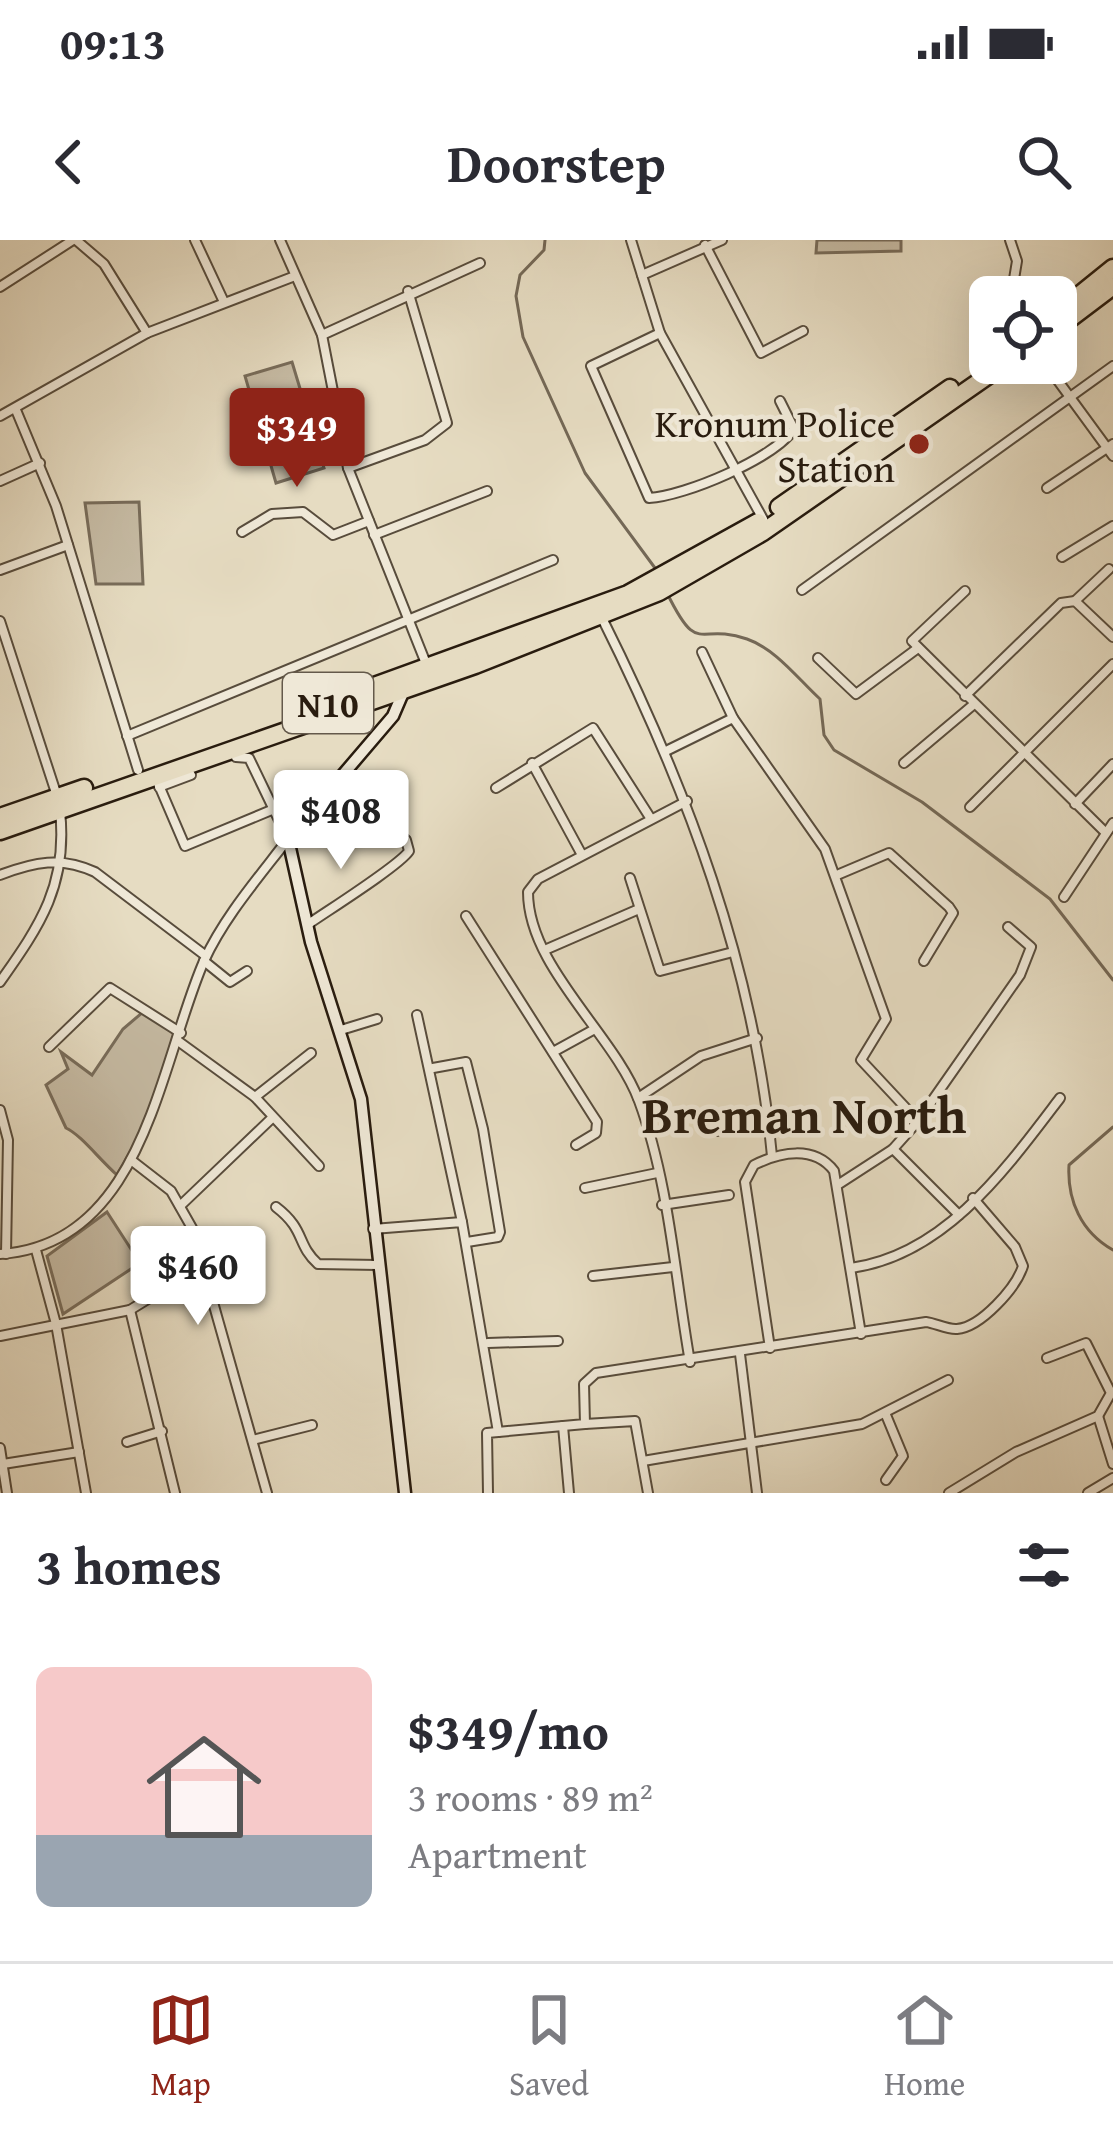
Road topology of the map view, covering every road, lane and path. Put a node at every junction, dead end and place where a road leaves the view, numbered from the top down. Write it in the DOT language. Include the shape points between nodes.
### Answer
graph roads {
  1 [pos="70,240"];
  2 [pos="195,240"];
  3 [pos="280,240"];
  4 [pos="631,240"];
  5 [pos="722,240"];
  6 [pos="1010,240"];
  7 [pos="705,245"];
  8 [pos="480,262"];
  9 [pos="1113,268"];
  10 [pos="643,275"];
  11 [pos="295,276"];
  12 [pos="1014,276"];
  13 [pos="1113,286"];
  14 [pos="0,287"];
  15 [pos="408,291"];
  16 [pos="1077,297"];
  17 [pos="224,302"];
  18 [pos="1077,313"];
  19 [pos="803,331"];
  20 [pos="147,332"];
  21 [pos="660,333"];
  22 [pos="322,335"];
  23 [pos="1113,366"];
  24 [pos="969,376"];
  25 [pos="976,384"];
  26 [pos="1060,384"];
  27 [pos="1068,396"];
  28 [pos="780,401"];
  29 [pos="16,410"];
  30 [pos="0,416"];
  31 [pos="1111,450"];
  32 [pos="40,463"];
  33 [pos="348,468"];
  34 [pos="737,469"];
  35 [pos="0,481"];
  36 [pos="1047,488"];
  37 [pos="487,491"];
  38 [pos="763,519"];
  39 [pos="369,521"];
  40 [pos="1113,526"];
  41 [pos="242,532"];
  42 [pos="374,535"];
  43 [pos="68,545"];
  44 [pos="1062,557"];
  45 [pos="553,560"];
  46 [pos="1109,569"];
  47 [pos="0,570"];
  48 [pos="663,583"];
  49 [pos="802,590"];
  50 [pos="965,591"];
  51 [pos="1075,602"];
  52 [pos="600,611"];
  53 [pos="408,619"];
  54 [pos="0,621"];
  55 [pos="1113,637"];
  56 [pos="918,648"];
  57 [pos="702,652"];
  58 [pos="818,658"];
  59 [pos="1113,664"];
  60 [pos="428,667"];
  61 [pos="405,688"];
  62 [pos="965,696"];
  63 [pos="974,705"];
  64 [pos="733,718"];
  65 [pos="127,736"];
  66 [pos="668,750"];
  67 [pos="1022,755"];
  68 [pos="532,763"];
  69 [pos="904,763"];
  70 [pos="1113,764"];
  71 [pos="211,766"];
  72 [pos="190,775"];
  73 [pos="150,777"];
  74 [pos="331,786"];
  75 [pos="496,788"];
  76 [pos="687,801"];
  77 [pos="58,803"];
  78 [pos="1075,804"];
  79 [pos="970,807"];
  80 [pos="274,809"];
  81 [pos="0,817"];
  82 [pos="651,819"];
  83 [pos="1113,823"];
  84 [pos="0,831"];
  85 [pos="1106,833"];
  86 [pos="288,838"];
  87 [pos="582,855"];
  88 [pos="63,860"];
  89 [pos="0,875"];
  90 [pos="837,875"];
  91 [pos="630,878"];
  92 [pos="1064,897"];
  93 [pos="640,909"];
  94 [pos="466,916"];
  95 [pos="307,925"];
  96 [pos="1008,927"];
  97 [pos="547,949"];
  98 [pos="733,952"];
  99 [pos="205,958"];
  100 [pos="924,961"];
  101 [pos="247,970"];
  102 [pos="0,982"];
  103 [pos="417,1015"];
  104 [pos="376,1019"];
  105 [pos="341,1030"];
  106 [pos="593,1030"];
  107 [pos="179,1037"];
  108 [pos="758,1038"];
  109 [pos="49,1047"];
  110 [pos="553,1052"];
  111 [pos="311,1053"];
  112 [pos="433,1068"];
  113 [pos="255,1097"];
  114 [pos="1060,1097"];
  115 [pos="638,1098"];
  116 [pos="0,1110"];
  117 [pos="768,1113"];
  118 [pos="272,1118"];
  119 [pos="918,1121"];
  120 [pos="717,1132"];
  121 [pos="576,1145"];
  122 [pos="893,1149"];
  123 [pos="772,1156"];
  124 [pos="130,1160"];
  125 [pos="319,1166"];
  126 [pos="657,1173"];
  127 [pos="838,1184"];
  128 [pos="585,1188"];
  129 [pos="729,1196"];
  130 [pos="974,1198"];
  131 [pos="662,1205"];
  132 [pos="181,1206"];
  133 [pos="276,1207"];
  134 [pos="5,1214"];
  135 [pos="959,1215"];
  136 [pos="463,1222"];
  137 [pos="373,1229"];
  138 [pos="467,1242"];
  139 [pos="36,1250"];
  140 [pos="3,1254"];
  141 [pos="378,1265"];
  142 [pos="673,1267"];
  143 [pos="851,1268"];
  144 [pos="593,1276"];
  145 [pos="169,1286"];
  146 [pos="130,1310"];
  147 [pos="56,1324"];
  148 [pos="861,1334"];
  149 [pos="0,1336"];
  150 [pos="558,1341"];
  151 [pos="487,1343"];
  152 [pos="770,1348"];
  153 [pos="740,1354"];
  154 [pos="1047,1358"];
  155 [pos="690,1362"];
  156 [pos="948,1380"];
  157 [pos="1111,1398"];
  158 [pos="886,1415"];
  159 [pos="1098,1416"];
  160 [pos="585,1424"];
  161 [pos="312,1425"];
  162 [pos="563,1426"];
  163 [pos="162,1431"];
  164 [pos="498,1432"];
  165 [pos="254,1440"];
  166 [pos="127,1442"];
  167 [pos="751,1442"];
  168 [pos="0,1448"];
  169 [pos="79,1451"];
  170 [pos="643,1461"];
  171 [pos="3,1464"];
  172 [pos="1113,1464"];
  173 [pos="1113,1478"];
  174 [pos="886,1480"];
  175 [pos="7,1493"];
  176 [pos="86,1493"];
  177 [pos="175,1493"];
  178 [pos="267,1493"];
  179 [pos="405,1493"];
  180 [pos="488,1493"];
  181 [pos="569,1493"];
  182 [pos="648,1493"];
  183 [pos="758,1493"];
  184 [pos="949,1493"];
  185 [pos="1088,1493"];
  1 -- 14 [label="street"];
  1 -- 20 [label="street" via="104,264"];
  2 -- 17 [label="street"];
  3 -- 11 [label="street"];
  4 -- 10 [label="street"];
  5 -- 7 [label="street"];
  6 -- 12 [label="street"];
  7 -- 10 [label="street"];
  7 -- 19 [label="street" via="761,353"];
  8 -- 15 [label="street"];
  9 -- 16 [label="highway"];
  10 -- 21 [label="street"];
  11 -- 17 [label="street"];
  11 -- 22 [label="street"];
  13 -- 18 [label="highway"];
  15 -- 22 [label="street"];
  15 -- 33 [label="street" via="447,423 425,440"];
  17 -- 20 [label="street"];
  20 -- 29 [label="street"];
  21 -- 34 [label="street"];
  21 -- 34 [label="street" via="591,366 645,494 654,499"];
  22 -- 33 [label="street"];
  23 -- 27 [label="street"];
  24 -- 38 [label="highway, N10"];
  25 -- 48 [label="highway, N10" via="763,532"];
  26 -- 27 [label="street"];
  27 -- 31 [label="street"];
  27 -- 49 [label="street"];
  28 -- 34 [label="street" via="792,434"];
  29 -- 30 [label="street"];
  29 -- 32 [label="street"];
  31 -- 36 [label="street"];
  32 -- 35 [label="street"];
  32 -- 43 [label="street"];
  33 -- 39 [label="street"];
  34 -- 38 [label="street"];
  37 -- 42 [label="street"];
  38 -- 48 [label="highway, N10"];
  39 -- 41 [label="street" via="333,535 303,512 272,514"];
  39 -- 42 [label="street"];
  40 -- 44 [label="street"];
  42 -- 53 [label="street"];
  43 -- 47 [label="street"];
  43 -- 65 [label="street"];
  45 -- 53 [label="street"];
  46 -- 51 [label="street"];
  48 -- 52 [label="highway, N10"];
  50 -- 56 [label="street" via="914,634"];
  51 -- 55 [label="street"];
  51 -- 62 [label="street" via="1061,603"];
  52 -- 60 [label="highway, N10"];
  52 -- 61 [label="highway, N10"];
  52 -- 66 [label="street"];
  53 -- 60 [label="street"];
  53 -- 65 [label="street"];
  54 -- 77 [label="street"];
  56 -- 58 [label="street" via="862,693"];
  56 -- 62 [label="street"];
  57 -- 64 [label="street"];
  59 -- 67 [label="street"];
  60 -- 73 [label="highway, N10"];
  61 -- 73 [label="highway, N10"];
  61 -- 74 [label="street" via="392,716"];
  62 -- 63 [label="street"];
  63 -- 67 [label="street"];
  63 -- 69 [label="street"];
  64 -- 66 [label="street"];
  64 -- 90 [label="street"];
  65 -- 73 [label="street"];
  66 -- 76 [label="street"];
  67 -- 78 [label="street"];
  67 -- 79 [label="street"];
  68 -- 75 [label="street"];
  68 -- 82 [label="street" via="598,729"];
  68 -- 87 [label="street"];
  70 -- 78 [label="street"];
  71 -- 80 [label="street" via="247,755"];
  72 -- 73 [label="street"];
  73 -- 77 [label="highway, N10"];
  73 -- 80 [label="street" via="185,846"];
  74 -- 86 [label="street"];
  74 -- 95 [label="street" via="409,850"];
  76 -- 82 [label="street"];
  76 -- 98 [label="street"];
  77 -- 81 [label="highway, N10"];
  77 -- 84 [label="highway, N10"];
  77 -- 88 [label="street"];
  78 -- 85 [label="street"];
  80 -- 86 [label="street"];
  82 -- 87 [label="street"];
  83 -- 85 [label="street"];
  85 -- 92 [label="street"];
  86 -- 95 [label="street"];
  86 -- 99 [label="street"];
  87 -- 97 [label="street" via="528,892"];
  88 -- 89 [label="street"];
  88 -- 99 [label="street" via="94,872"];
  88 -- 102 [label="street" via="35,933"];
  90 -- 100 [label="street" via="890,853 949,907"];
  90 -- 119 [label="street" via="886,1019 861,1060"];
  91 -- 93 [label="street"];
  93 -- 97 [label="street"];
  93 -- 98 [label="street" via="660,970"];
  94 -- 110 [label="street"];
  95 -- 105 [label="street"];
  96 -- 119 [label="street" via="1029,943 1029,959"];
  97 -- 106 [label="street"];
  98 -- 108 [label="street"];
  99 -- 101 [label="street" via="230,982"];
  99 -- 107 [label="street"];
  103 -- 112 [label="street"];
  104 -- 105 [label="street"];
  105 -- 137 [label="street" via="361,1100"];
  106 -- 110 [label="street"];
  106 -- 115 [label="street"];
  107 -- 109 [label="street" via="110,988"];
  107 -- 113 [label="street"];
  107 -- 124 [label="street"];
  108 -- 115 [label="street" via="701,1056"];
  108 -- 117 [label="street"];
  110 -- 121 [label="street" via="597,1122 596,1133"];
  111 -- 113 [label="street"];
  112 -- 136 [label="street"];
  112 -- 138 [label="street" via="466,1062 483,1129 500,1232"];
  113 -- 118 [label="street"];
  114 -- 130 [label="street"];
  115 -- 126 [label="street"];
  116 -- 134 [label="street" via="8,1140"];
  117 -- 120 [label="street"];
  117 -- 123 [label="street"];
  118 -- 125 [label="street"];
  118 -- 132 [label="street"];
  119 -- 122 [label="street"];
  122 -- 127 [label="street"];
  122 -- 135 [label="street"];
  123 -- 127 [label="street" via="822,1159"];
  123 -- 152 [label="street" via="754,1165 745,1182"];
  124 -- 132 [label="street"];
  124 -- 139 [label="street" via="91,1212"];
  126 -- 128 [label="street"];
  126 -- 131 [label="street"];
  127 -- 143 [label="street"];
  129 -- 131 [label="street"];
  130 -- 135 [label="street"];
  130 -- 148 [label="street" via="1021,1260 1012,1289 957,1329 926,1322"];
  131 -- 142 [label="street"];
  132 -- 165 [label="street" via="207,1267"];
  133 -- 141 [label="street" via="299,1226 305,1251 319,1264"];
  134 -- 140 [label="street"];
  135 -- 143 [label="street" via="922,1248"];
  136 -- 137 [label="street"];
  136 -- 138 [label="street"];
  137 -- 141 [label="street"];
  138 -- 151 [label="street"];
  139 -- 140 [label="street"];
  139 -- 147 [label="street"];
  141 -- 179 [label="street"];
  142 -- 144 [label="street"];
  142 -- 155 [label="street"];
  143 -- 148 [label="street"];
  145 -- 146 [label="street"];
  146 -- 147 [label="street"];
  146 -- 163 [label="street"];
  147 -- 149 [label="street"];
  147 -- 169 [label="street"];
  148 -- 152 [label="street"];
  150 -- 151 [label="street"];
  151 -- 164 [label="street"];
  152 -- 153 [label="street"];
  153 -- 155 [label="street"];
  153 -- 167 [label="street"];
  154 -- 157 [label="street" via="1086,1343"];
  155 -- 160 [label="street" via="588,1377"];
  156 -- 158 [label="street"];
  157 -- 159 [label="street"];
  158 -- 167 [label="street"];
  158 -- 174 [label="street" via="903,1456"];
  159 -- 172 [label="street"];
  159 -- 184 [label="street"];
  160 -- 162 [label="street"];
  160 -- 170 [label="street" via="632,1418"];
  161 -- 165 [label="street"];
  162 -- 164 [label="street"];
  162 -- 181 [label="street"];
  163 -- 166 [label="street"];
  163 -- 177 [label="street"];
  164 -- 180 [label="street" via="487,1433 484,1443"];
  165 -- 178 [label="street"];
  167 -- 170 [label="street"];
  167 -- 183 [label="street"];
  168 -- 171 [label="street"];
  169 -- 171 [label="street"];
  169 -- 176 [label="street"];
  170 -- 182 [label="street"];
  171 -- 175 [label="street"];
  173 -- 185 [label="street"];
}
